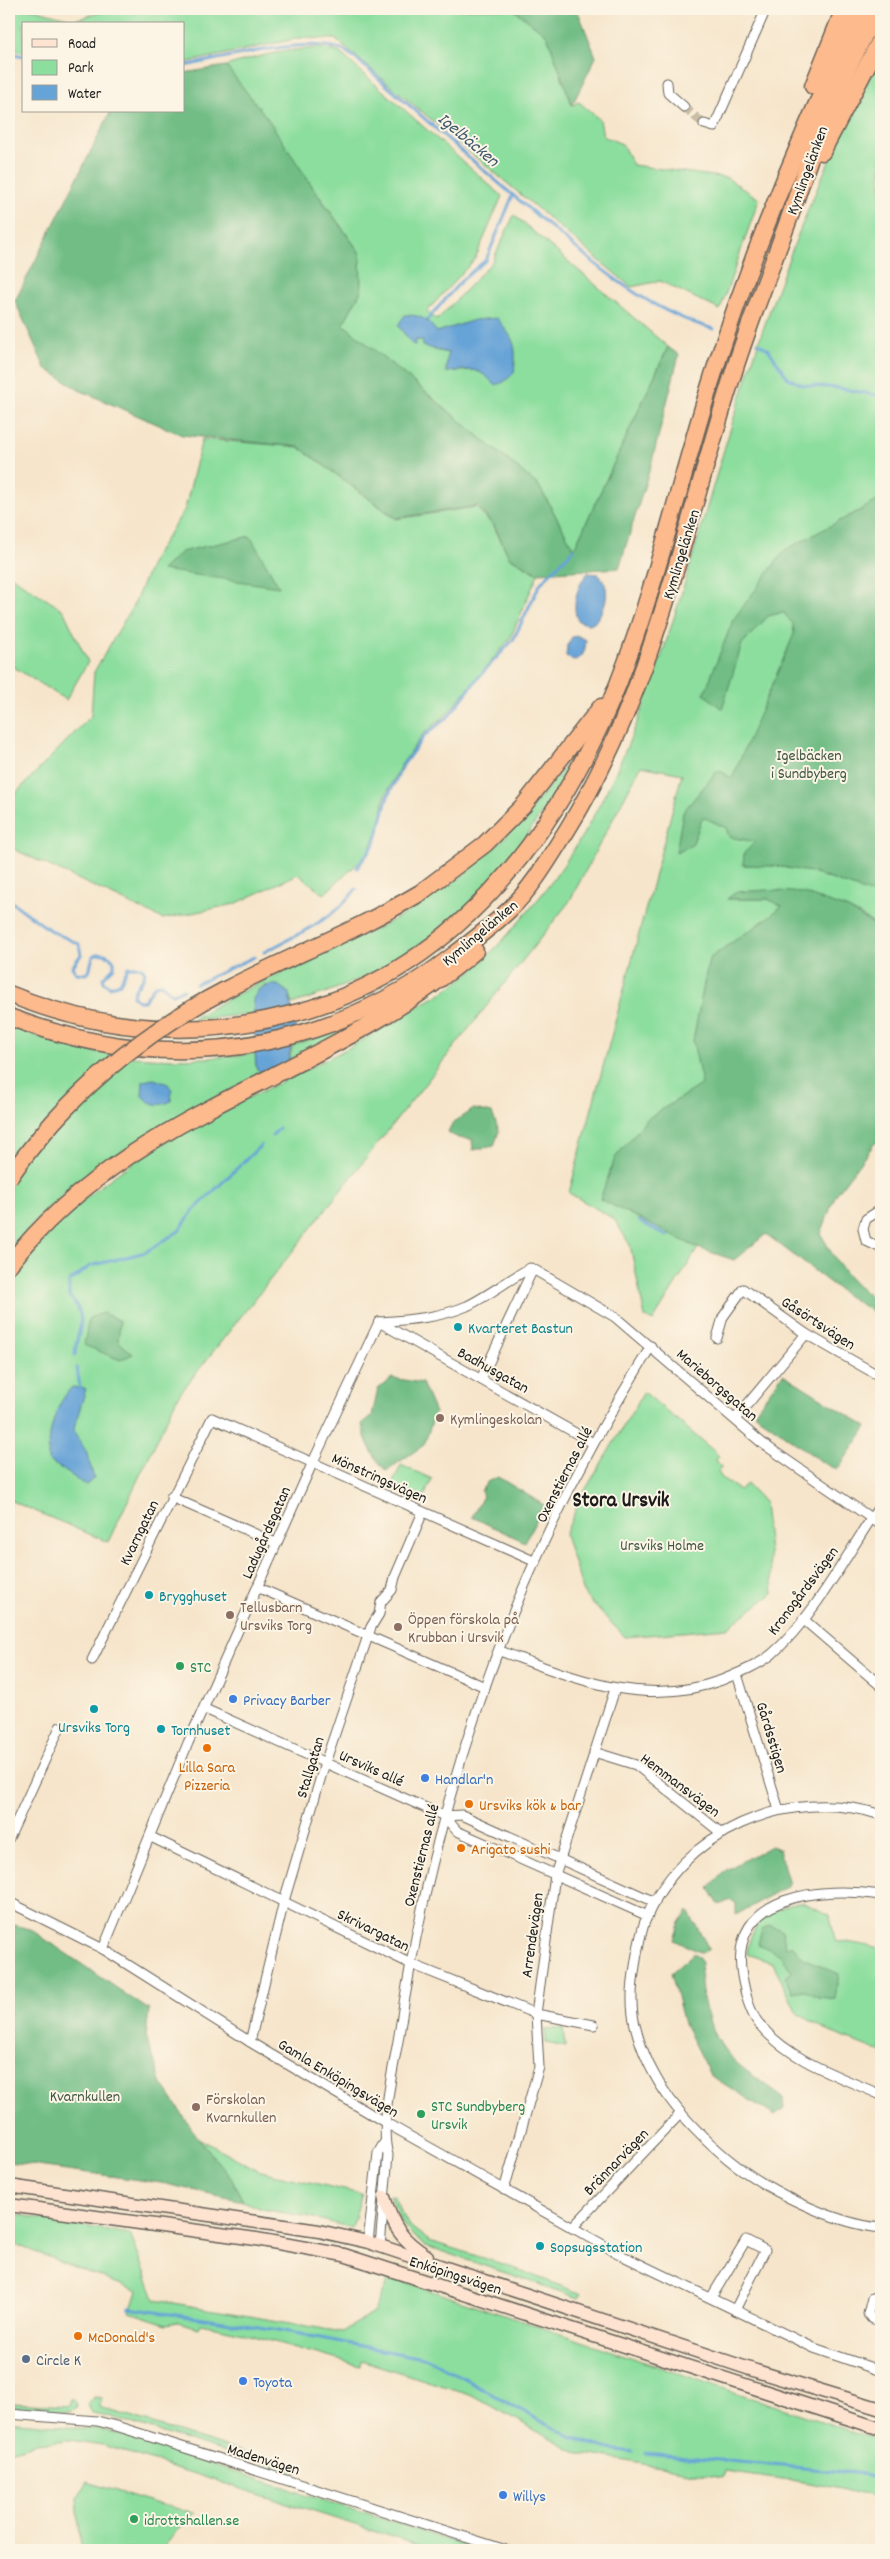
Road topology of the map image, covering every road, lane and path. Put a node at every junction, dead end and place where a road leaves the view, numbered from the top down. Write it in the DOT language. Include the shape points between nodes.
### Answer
graph roads {
  1 [pos="766,9"];
  2 [pos="844,9"];
  3 [pos="861,9"];
  4 [pos="877,9"];
  5 [pos="881,39"];
  6 [pos="667,83"];
  7 [pos="684,107"];
  8 [pos="704,124"];
  9 [pos="776,197"];
  10 [pos="792,209"];
  11 [pos="617,686"];
  12 [pos="9,994"];
  13 [pos="9,1017"];
  14 [pos="362,1020"];
  15 [pos="9,1178"];
  16 [pos="881,1213"];
  17 [pos="881,1248"];
  18 [pos="9,1265"];
  19 [pos="533,1269"];
  20 [pos="379,1322"];
  21 [pos="806,1334"];
  22 [pos="717,1338"];
  23 [pos="651,1346"];
  24 [pos="881,1377"];
  25 [pos="481,1379"];
  26 [pos="212,1418"];
  27 [pos="736,1418"];
  28 [pos="593,1443"];
  29 [pos="312,1464"];
  30 [pos="171,1497"];
  31 [pos="881,1504"];
  32 [pos="423,1512"];
  33 [pos="872,1518"];
  34 [pos="881,1525"];
  35 [pos="276,1543"];
  36 [pos="536,1562"];
  37 [pos="257,1587"];
  38 [pos="803,1619"];
  39 [pos="368,1636"];
  40 [pos="500,1652"];
  41 [pos="92,1660"];
  42 [pos="737,1674"];
  43 [pos="881,1686"];
  44 [pos="485,1688"];
  45 [pos="615,1689"];
  46 [pos="205,1709"];
  47 [pos="60,1727"];
  48 [pos="594,1752"];
  49 [pos="325,1763"];
  50 [pos="780,1810"];
  51 [pos="881,1815"];
  52 [pos="444,1816"];
  53 [pos="485,1826"];
  54 [pos="720,1832"];
  55 [pos="151,1837"];
  56 [pos="9,1838"];
  57 [pos="479,1840"];
  58 [pos="560,1860"];
  59 [pos="555,1875"];
  60 [pos="881,1895"];
  61 [pos="284,1901"];
  62 [pos="9,1902"];
  63 [pos="655,1902"];
  64 [pos="648,1916"];
  65 [pos="103,1949"];
  66 [pos="411,1964"];
  67 [pos="536,2014"];
  68 [pos="594,2025"];
  69 [pos="250,2042"];
  70 [pos="881,2095"];
  71 [pos="680,2114"];
  72 [pos="386,2123"];
  73 [pos="384,2143"];
  74 [pos="9,2186"];
  75 [pos="504,2190"];
  76 [pos="384,2197"];
  77 [pos="9,2205"];
  78 [pos="572,2228"];
  79 [pos="881,2228"];
  80 [pos="374,2244"];
  81 [pos="371,2264"];
  82 [pos="441,2265"];
  83 [pos="881,2295"];
  84 [pos="711,2298"];
  85 [pos="735,2310"];
  86 [pos="881,2321"];
  87 [pos="881,2370"];
  88 [pos="881,2409"];
  89 [pos="9,2414"];
  90 [pos="881,2429"];
  91 [pos="506,2550"];
  1 -- 8 [label="street" via="714,127"];
  2 -- 9 [label="highway" via="813,87"];
  3 -- 9 [label="highway, Kymlingelänken"];
  4 -- 10 [label="highway, Kymlingelänken" via="822,125"];
  5 -- 10 [label="highway"];
  6 -- 7 [label="street" via="668,93"];
  9 -- 11 [label="highway, Kymlingelänken" via="733,315 658,565"];
  10 -- 14 [label="highway, Kymlingelänken" via="748,330 654,640 617,736 574,818 547,861 510,909 429,974"];
  11 -- 12 [label="highway, Kymlingelänken" via="579,766 554,809 503,880 469,916 435,945 350,994 273,1019 218,1028 179,1029 123,1027 95,1022"];
  11 -- 15 [label="highway, bridge" via="524,806 485,844 420,893 352,931 226,989 153,1033 107,1069 66,1108"];
  13 -- 14 [label="highway" via="90,1042 177,1052 212,1051 276,1040 331,1024"];
  14 -- 18 [label="highway" via="190,1117 109,1167 38,1229"];
  16 -- 17 [label="street" via="866,1219 863,1230 866,1241"];
  19 -- 20 [label="street" via="509,1279 467,1306 429,1318"];
  19 -- 23 [label="street, Marieborgsgatan" via="615,1317"];
  19 -- 25 [label="street"];
  20 -- 25 [label="street, Badhusgatan"];
  20 -- 29 [label="street, Ladugårdsgatan"];
  21 -- 22 [label="street, Gåsörtsvägen" via="743,1289 723,1317"];
  21 -- 24 [label="street, Gåsörtsvägen"];
  21 -- 27 [label="street"];
  23 -- 27 [label="street, Marieborgsgatan"];
  23 -- 28 [label="street, Oxenstiernas allé"];
  25 -- 28 [label="street, Badhusgatan"];
  26 -- 29 [label="street, Mönstringsvägen"];
  26 -- 30 [label="street, Kvarngatan"];
  27 -- 33 [label="street, Marieborgsgatan" via="762,1443"];
  28 -- 36 [label="street, Oxenstiernas allé"];
  29 -- 32 [label="street, Mönstringsvägen"];
  29 -- 35 [label="street, Ladugårdsgatan"];
  30 -- 35 [label="street"];
  30 -- 41 [label="street, Kvarngatan"];
  31 -- 33 [label="street, Kronogårdsvägen"];
  32 -- 36 [label="street, Mönstringsvägen"];
  32 -- 39 [label="street, Stallgatan" via="394,1576 392,1590 381,1602"];
  33 -- 34 [label="street, Marieborgsgatan"];
  33 -- 38 [label="street, Kronogårdsvägen"];
  35 -- 37 [label="street, Ladugårdsgatan"];
  36 -- 40 [label="street, Oxenstiernas allé"];
  37 -- 39 [label="street"];
  37 -- 46 [label="street, Ladugårdsgatan"];
  38 -- 42 [label="street, Kronogårdsvägen" via="772,1654"];
  38 -- 43 [label="street"];
  39 -- 44 [label="street"];
  39 -- 49 [label="street, Stallgatan"];
  40 -- 44 [label="street, Oxenstiernas allé"];
  40 -- 45 [label="street, Kronogårdsvägen"];
  42 -- 45 [label="street, Kronogårdsvägen" via="702,1687 656,1693"];
  42 -- 50 [label="street, Gårdsstigen"];
  44 -- 52 [label="street, Oxenstiernas allé"];
  45 -- 48 [label="street, Arrendevägen"];
  46 -- 49 [label="street, Ursviks allé"];
  46 -- 55 [label="street, Ladugårdsgatan"];
  47 -- 56 [label="street"];
  48 -- 54 [label="street, Hemmansvägen" via="636,1765"];
  48 -- 58 [label="street, Arrendevägen"];
  49 -- 52 [label="street, Ursviks allé"];
  49 -- 61 [label="street, Stallgatan"];
  50 -- 51 [label="street" via="838,1805"];
  50 -- 54 [label="street"];
  52 -- 53 [label="street, Ursviks allé" via="462,1815"];
  52 -- 57 [label="street, Ursviks allé" via="457,1831"];
  52 -- 66 [label="street, Oxenstiernas allé"];
  53 -- 57 [label="street"];
  53 -- 58 [label="street, Ursviks allé"];
  54 -- 63 [label="street" via="671,1878"];
  55 -- 61 [label="street, Skrivargatan"];
  55 -- 65 [label="street, Ladugårdsgatan"];
  57 -- 59 [label="street, Ursviks allé"];
  58 -- 59 [label="street, Arrendevägen"];
  58 -- 63 [label="street, Ursviks allé"];
  59 -- 64 [label="street, Ursviks allé"];
  59 -- 67 [label="street, Arrendevägen"];
  60 -- 70 [label="street" via="831,1892 799,1896 770,1906 750,1923 739,1952 745,1996 759,2024 780,2044 813,2064"];
  61 -- 66 [label="street, Skrivargatan"];
  61 -- 69 [label="street, Stallgatan"];
  62 -- 65 [label="street, Gamla Enköpingsvägen"];
  63 -- 64 [label="street"];
  64 -- 71 [label="street" via="634,1972 634,2023 652,2074"];
  65 -- 69 [label="street, Gamla Enköpingsvägen"];
  66 -- 67 [label="street, Skrivargatan"];
  66 -- 72 [label="street, Oxenstiernas allé"];
  67 -- 68 [label="street, Skrivargatan"];
  67 -- 75 [label="street, Arrendevägen" via="539,2068"];
  69 -- 72 [label="street, Gamla Enköpingsvägen"];
  71 -- 78 [label="street, Brännarvägen"];
  71 -- 79 [label="street" via="747,2174 781,2195 862,2226"];
  72 -- 73 [label="street, Oxenstiernas allé"];
  72 -- 75 [label="street, Gamla Enköpingsvägen"];
  73 -- 76 [label="street, Oxenstiernas allé" via="388,2154"];
  73 -- 80 [label="street, Oxenstiernas allé" via="378,2153"];
  74 -- 80 [label="main road, Enköpingsvägen" via="310,2229"];
  75 -- 78 [label="street, Gamla Enköpingsvägen"];
  76 -- 80 [label="street, Oxenstiernas allé"];
  76 -- 82 [label="main road" via="400,2235"];
  77 -- 81 [label="main road, Enköpingsvägen" via="256,2239 344,2255"];
  78 -- 84 [label="street, Gamla Enköpingsvägen"];
  80 -- 81 [label="main road"];
  80 -- 82 [label="main road, Enköpingsvägen"];
  81 -- 90 [label="main road, Enköpingsvägen"];
  82 -- 88 [label="main road, Enköpingsvägen" via="756,2371"];
  83 -- 86 [label="street" via="872,2298 868,2314 872,2319"];
  84 -- 85 [label="street, Gamla Enköpingsvägen"];
  84 -- 85 [label="street" via="746,2240 765,2250"];
  85 -- 87 [label="street, Gamla Enköpingsvägen" via="814,2348"];
  89 -- 91 [label="street, Madenvägen" via="113,2425"];
}
